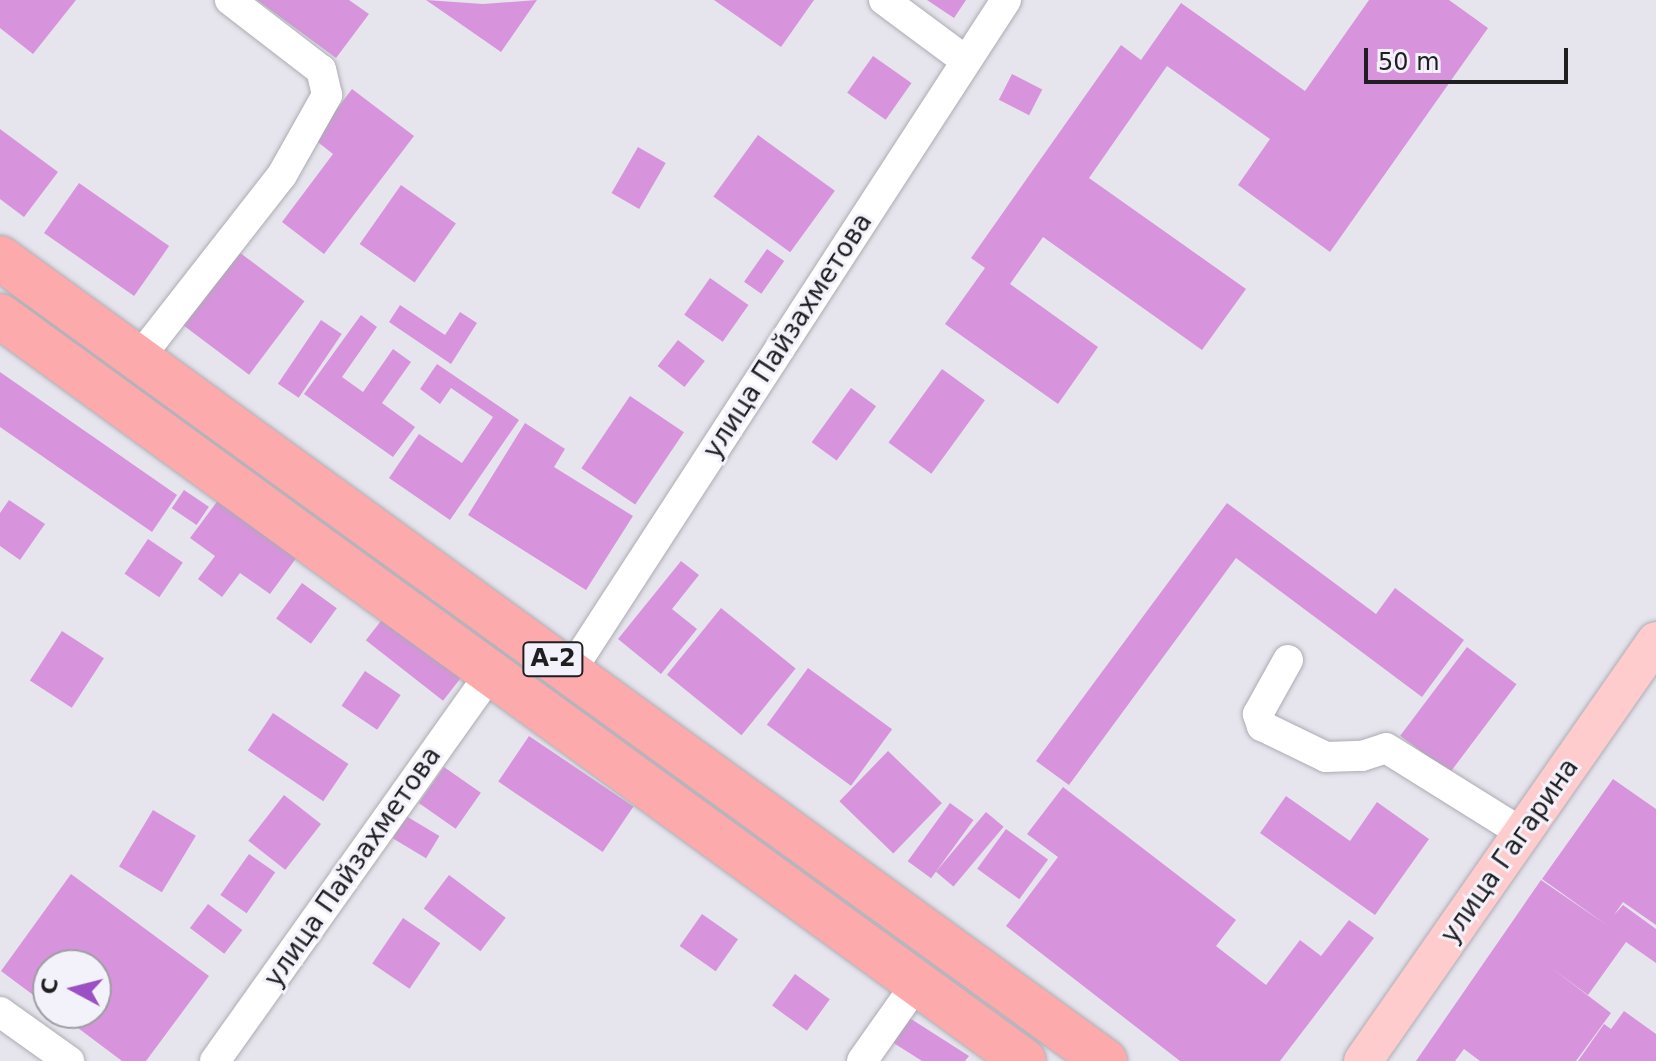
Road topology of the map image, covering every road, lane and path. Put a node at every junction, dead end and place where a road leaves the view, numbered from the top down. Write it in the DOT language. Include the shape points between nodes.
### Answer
graph roads {
  1 [pos="230,0"];
  2 [pos="884,0"];
  3 [pos="1006,0"];
  4 [pos="966,61"];
  5 [pos="0,258"];
  6 [pos="0,316"];
  7 [pos="139,358"];
  8 [pos="1656,641"];
  9 [pos="1288,660"];
  10 [pos="570,672"];
  11 [pos="491,673"];
  12 [pos="1522,833"];
  13 [pos="917,983"];
  14 [pos="0,1012"];
  15 [pos="69,1061"];
  16 [pos="215,1061"];
  17 [pos="862,1061"];
  18 [pos="1024,1061"];
  19 [pos="1105,1061"];
  20 [pos="1363,1061"];
  1 -- 7 [label="street" via="321,70 327,95 282,175"];
  2 -- 4 [label="street"];
  3 -- 4 [label="street, улица Пайзахметова"];
  4 -- 10 [label="street, улица Пайзахметова"];
  5 -- 7 [label="highway, A-2"];
  6 -- 11 [label="highway, A-2"];
  7 -- 10 [label="highway, A-2"];
  8 -- 12 [label="main road, улица Гагарина"];
  9 -- 12 [label="street" via="1258,714 1262,726 1326,757 1362,756 1386,748"];
  10 -- 19 [label="highway, A-2"];
  11 -- 13 [label="highway, A-2"];
  11 -- 16 [label="street, улица Пайзахметова"];
  12 -- 20 [label="main road, улица Гагарина"];
  13 -- 17 [label="street"];
  13 -- 18 [label="highway, A-2"];
  14 -- 15 [label="street"];
}
